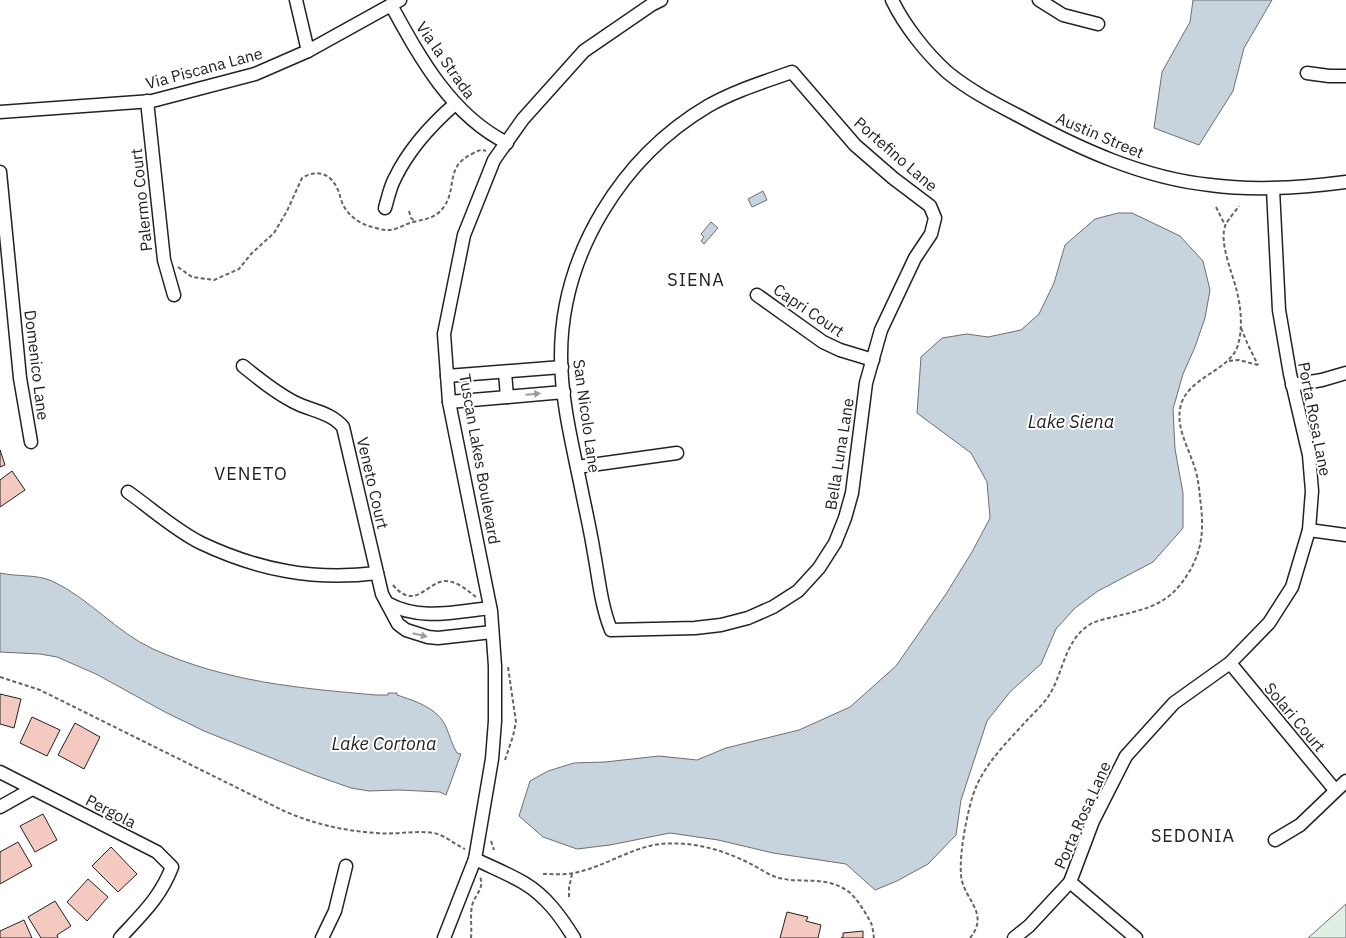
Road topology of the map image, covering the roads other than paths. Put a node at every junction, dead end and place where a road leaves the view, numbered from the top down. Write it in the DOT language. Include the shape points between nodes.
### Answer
graph roads {
  1 [pos="296,0"];
  2 [pos="661,0"];
  3 [pos="892,0"];
  4 [pos="1039,0"];
  5 [pos="396,3"];
  6 [pos="1098,24"];
  7 [pos="308,51"];
  8 [pos="792,72"];
  9 [pos="1307,73"];
  10 [pos="1346,76"];
  11 [pos="147,101"];
  12 [pos="455,104"];
  13 [pos="0,112"];
  14 [pos="507,143"];
  15 [pos="0,172"];
  16 [pos="1346,182"];
  17 [pos="1273,189"];
  18 [pos="385,208"];
  19 [pos="935,218"];
  20 [pos="174,295"];
  21 [pos="757,295"];
  22 [pos="873,360"];
  23 [pos="243,366"];
  24 [pos="562,367"];
  25 [pos="505,372"];
  26 [pos="1346,372"];
  27 [pos="447,376"];
  28 [pos="1292,385"];
  29 [pos="564,392"];
  30 [pos="507,397"];
  31 [pos="449,402"];
  32 [pos="31,442"];
  33 [pos="677,453"];
  34 [pos="577,466"];
  35 [pos="128,492"];
  36 [pos="1309,530"];
  37 [pos="1346,535"];
  38 [pos="377,573"];
  39 [pos="387,603"];
  40 [pos="490,608"];
  41 [pos="611,630"];
  42 [pos="492,632"];
  43 [pos="1230,663"];
  44 [pos="0,772"];
  45 [pos="1346,781"];
  46 [pos="32,789"];
  47 [pos="1335,790"];
  48 [pos="0,807"];
  49 [pos="1274,840"];
  50 [pos="471,854"];
  51 [pos="346,866"];
  52 [pos="1070,882"];
  53 [pos="120,938"];
  54 [pos="322,938"];
  55 [pos="444,938"];
  56 [pos="574,938"];
  57 [pos="1014,938"];
  58 [pos="1136,938"];
  1 -- 7 [label="street"];
  2 -- 14 [label="street, Tuscan Lakes Boulevard" via="584,51 523,119"];
  3 -- 17 [label="street, Austin Street" via="915,37 946,71 979,95 1063,139 1148,173 1209,186"];
  4 -- 6 [label="street" via="1063,15"];
  5 -- 7 [label="street, Via Piscana Lane"];
  5 -- 12 [label="street, Via la Strada" via="415,47"];
  7 -- 11 [label="street, Via Piscana Lane" via="255,74"];
  8 -- 19 [label="street, Portefino Lane" via="855,145 930,206"];
  8 -- 24 [label="street, San Nicolo Lane" via="709,105 686,120 660,141 611,197 581,256 570,289 564,320"];
  9 -- 10 [label="street"];
  11 -- 13 [label="street, Via Piscana Lane"];
  11 -- 20 [label="street, Palermo Court" via="164,260"];
  12 -- 14 [label="street, Via la Strada" via="489,134"];
  12 -- 18 [label="street" via="426,131 405,160 394,179"];
  14 -- 27 [label="street, Tuscan Lakes Boulevard" via="494,160 464,235 444,334"];
  15 -- 32 [label="street, Domenico Lane" via="20,378"];
  16 -- 17 [label="street, Austin Street"];
  17 -- 28 [label="street, Porta Rosa Lane" via="1278,310"];
  19 -- 22 [label="street, Bella Luna Lane" via="931,234 915,258 881,330"];
  21 -- 22 [label="street, Capri Court" via="824,342"];
  22 -- 41 [label="street, Bella Luna Lane" via="866,383 852,493 845,518 835,543 819,568 798,591 764,611 721,625"];
  23 -- 38 [label="street, Veneto Court" via="278,393 333,418 343,427"];
  24 -- 25 [label="street"];
  24 -- 29 [label="street, San Nicolo Lane"];
  25 -- 27 [label="street"];
  25 -- 30 [label="street"];
  26 -- 28 [label="street"];
  27 -- 31 [label="street, Tuscan Lakes Boulevard"];
  28 -- 36 [label="street, Porta Rosa Lane" via="1309,454 1312,491"];
  30 -- 29 [label="street, one-way"];
  29 -- 34 [label="street, San Nicolo Lane"];
  30 -- 31 [label="street"];
  31 -- 40 [label="street, Tuscan Lakes Boulevard"];
  33 -- 34 [label="street"];
  34 -- 41 [label="street, San Nicolo Lane" via="603,611"];
  35 -- 38 [label="street" via="178,529 232,555 301,574 341,577"];
  36 -- 37 [label="street"];
  36 -- 43 [label="street, Porta Rosa Lane" via="1292,587 1269,623"];
  38 -- 39 [label="street, Veneto Court"];
  39 -- 40 [label="street" via="400,610 423,615"];
  39 -- 42 [label="street, Veneto Court, one-way" via="398,624 419,635 438,638"];
  40 -- 42 [label="street, Tuscan Lakes Boulevard"];
  42 -- 50 [label="street, Tuscan Lakes Boulevard" via="495,666 492,758"];
  43 -- 47 [label="street, Solari Court"];
  43 -- 52 [label="street, Porta Rosa Lane" via="1174,703 1126,756 1093,821"];
  44 -- 46 [label="street, Pergola"];
  45 -- 47 [label="street"];
  46 -- 48 [label="street"];
  46 -- 53 [label="street, Pergola" via="157,852 172,867 165,885"];
  47 -- 49 [label="street" via="1300,825"];
  50 -- 55 [label="street, Tuscan Lakes Boulevard"];
  50 -- 56 [label="street" via="524,883 543,898"];
  51 -- 54 [label="street" via="335,911"];
  52 -- 57 [label="street, Porta Rosa Lane"];
  52 -- 58 [label="street"];
}
